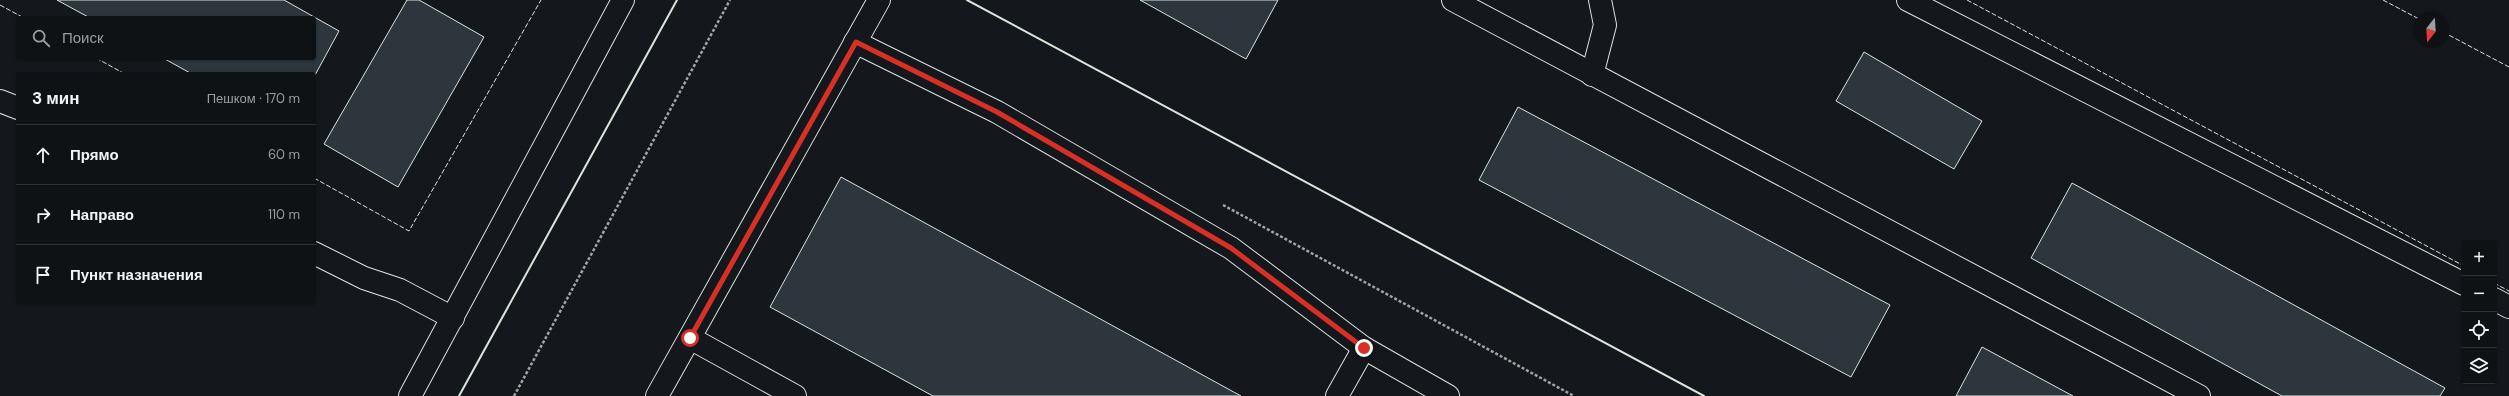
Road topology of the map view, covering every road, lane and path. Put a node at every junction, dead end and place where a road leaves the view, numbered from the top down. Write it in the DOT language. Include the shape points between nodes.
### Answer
graph roads {
  1 [pos="623,0"];
  2 [pos="730,0"];
  3 [pos="879,0"];
  4 [pos="1453,0"];
  5 [pos="1600,0"];
  6 [pos="1908,0"];
  7 [pos="856,42"];
  8 [pos="1592,75"];
  9 [pos="0,101"];
  10 [pos="16,107"];
  11 [pos="316,254"];
  12 [pos="2461,282"];
  13 [pos="2497,301"];
  14 [pos="2509,307"];
  15 [pos="453,318"];
  16 [pos="690,338"];
  17 [pos="1364,348"];
  18 [pos="410,396"];
  19 [pos="514,396"];
  20 [pos="657,396"];
  21 [pos="795,396"];
  22 [pos="1337,396"];
  23 [pos="1448,396"];
  24 [pos="2199,396"];
  1 -- 15 [label="lane"];
  2 -- 19 [label="path"];
  3 -- 7 [label="lane"];
  4 -- 8 [label="lane"];
  5 -- 8 [label="lane" via="1605,25"];
  6 -- 12 [label="lane"];
  7 -- 16 [label="lane"];
  7 -- 17 [label="lane" via="997,112 1231,248"];
  8 -- 24 [label="lane"];
  9 -- 10 [label="lane"];
  11 -- 15 [label="lane" via="364,278 400,290"];
  13 -- 14 [label="lane"];
  15 -- 18 [label="lane"];
  16 -- 20 [label="lane"];
  16 -- 21 [label="lane"];
  17 -- 22 [label="lane"];
  17 -- 23 [label="lane"];
}
